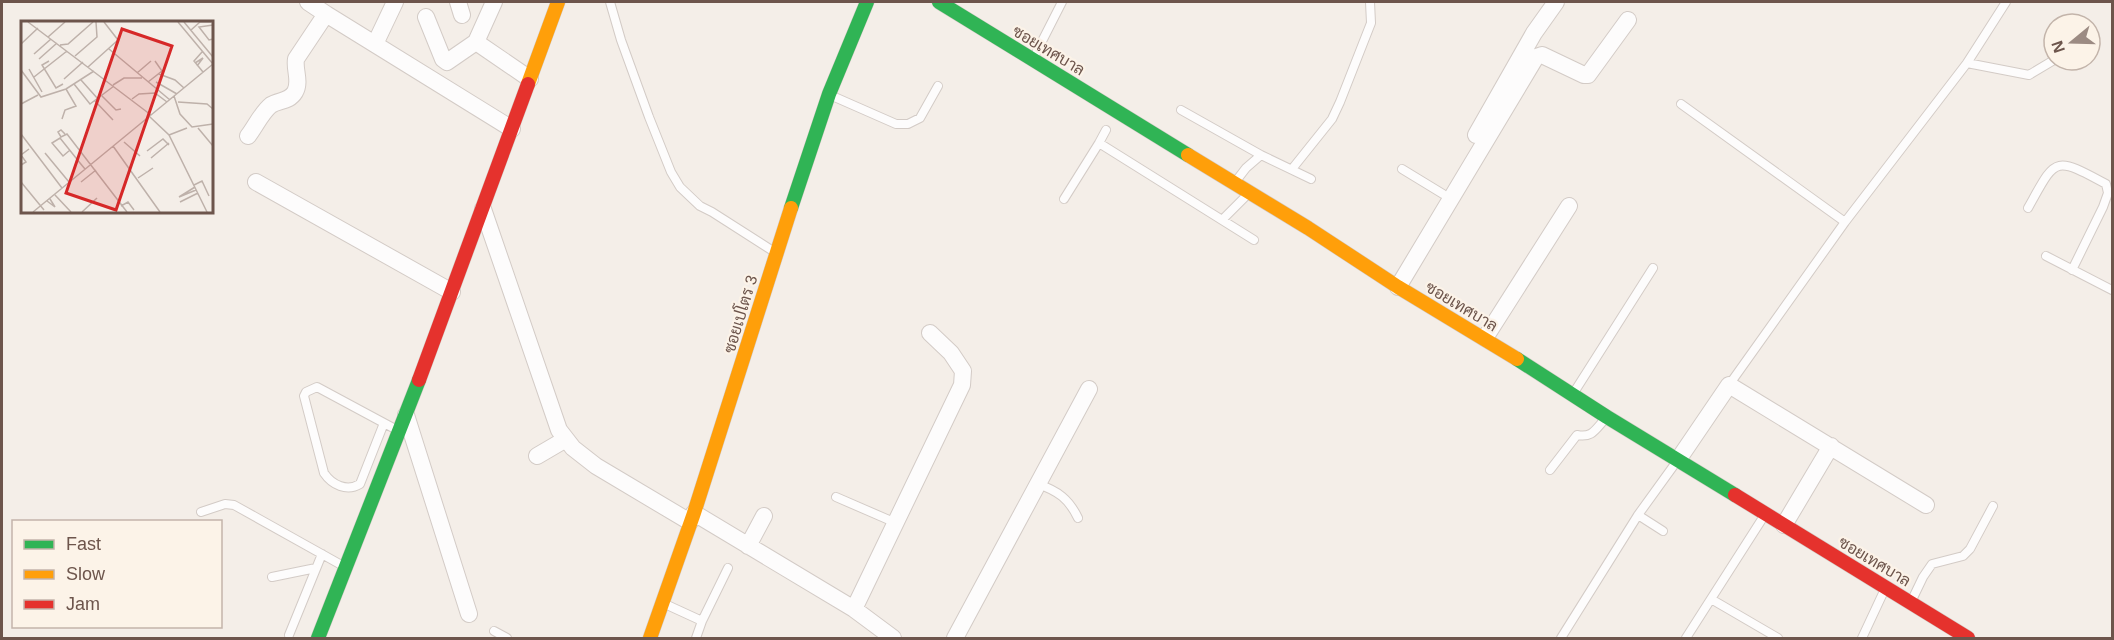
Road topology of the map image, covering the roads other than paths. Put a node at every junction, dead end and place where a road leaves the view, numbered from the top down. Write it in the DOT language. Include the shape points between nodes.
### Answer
graph roads {
  1 [pos="308,2"];
  2 [pos="395,2"];
  3 [pos="494,2"];
  4 [pos="558,2"];
  5 [pos="610,2"];
  6 [pos="867,2"];
  7 [pos="939,2"];
  8 [pos="1062,2"];
  9 [pos="1370,2"];
  10 [pos="1556,2"];
  11 [pos="2006,2"];
  12 [pos="326,14"];
  13 [pos="426,17"];
  14 [pos="1628,20"];
  15 [pos="476,42"];
  16 [pos="375,44"];
  17 [pos="1032,60"];
  18 [pos="1966,63"];
  19 [pos="2042,67"];
  20 [pos="530,80"];
  21 [pos="938,86"];
  22 [pos="829,94"];
  23 [pos="1681,104"];
  24 [pos="1181,110"];
  25 [pos="512,129"];
  26 [pos="1106,130"];
  27 [pos="248,136"];
  28 [pos="1099,143"];
  29 [pos="1261,155"];
  30 [pos="1293,169"];
  31 [pos="1402,169"];
  32 [pos="1311,179"];
  33 [pos="256,182"];
  34 [pos="1234,183"];
  35 [pos="1250,193"];
  36 [pos="1443,194"];
  37 [pos="1064,199"];
  38 [pos="1569,206"];
  39 [pos="2028,208"];
  40 [pos="483,209"];
  41 [pos="1222,219"];
  42 [pos="1845,222"];
  43 [pos="1254,240"];
  44 [pos="776,253"];
  45 [pos="2046,256"];
  46 [pos="1653,268"];
  47 [pos="2072,270"];
  48 [pos="1394,284"];
  49 [pos="2112,291"];
  50 [pos="452,292"];
  51 [pos="930,333"];
  52 [pos="1485,338"];
  53 [pos="1729,386"];
  54 [pos="1089,389"];
  55 [pos="1573,395"];
  56 [pos="406,414"];
  57 [pos="1607,417"];
  58 [pos="384,423"];
  59 [pos="400,431"];
  60 [pos="566,439"];
  61 [pos="1831,446"];
  62 [pos="537,456"];
  63 [pos="1678,460"];
  64 [pos="1550,470"];
  65 [pos="1038,484"];
  66 [pos="836,497"];
  67 [pos="1926,505"];
  68 [pos="1993,506"];
  69 [pos="201,512"];
  70 [pos="1766,513"];
  71 [pos="1638,515"];
  72 [pos="764,516"];
  73 [pos="692,517"];
  74 [pos="1078,518"];
  75 [pos="896,523"];
  76 [pos="1784,525"];
  77 [pos="1663,531"];
  78 [pos="748,546"];
  79 [pos="322,554"];
  80 [pos="316,568"];
  81 [pos="346,568"];
  82 [pos="728,568"];
  83 [pos="272,577"];
  84 [pos="1886,587"];
  85 [pos="1711,599"];
  86 [pos="1911,602"];
  87 [pos="663,603"];
  88 [pos="854,609"];
  89 [pos="469,614"];
  90 [pos="702,621"];
  91 [pos="494,631"];
  92 [pos="289,635"];
  93 [pos="318,639"];
  94 [pos="507,639"];
  95 [pos="650,639"];
  96 [pos="696,639"];
  97 [pos="893,639"];
  98 [pos="955,639"];
  99 [pos="1561,639"];
  100 [pos="1686,639"];
  101 [pos="1778,639"];
  102 [pos="1862,639"];
  103 [pos="1968,639"];
  1 -- 12 [label="street"];
  2 -- 16 [label="street"];
  3 -- 15 [label="street"];
  4 -- 20 [label="street"];
  5 -- 44 [label="lane" via="649,117 680,187 700,206"];
  6 -- 22 [label="street, ซอยเปโตร 3"];
  7 -- 17 [label="street, ซอยเทศบาล"];
  8 -- 17 [label="lane"];
  9 -- 30 [label="lane" via="1371,23 1340,102 1332,119"];
  10 -- 36 [label="street" via="1534,33"];
  11 -- 18 [label="lane"];
  12 -- 16 [label="street"];
  12 -- 27 [label="street" via="296,59 295,92 287,100 268,107"];
  13 -- 15 [label="street" via="447,62"];
  14 -- 48 [label="street" via="1588,75 1542,55 1536,57"];
  15 -- 20 [label="street"];
  16 -- 25 [label="street"];
  17 -- 34 [label="street, ซอยเทศบาล"];
  18 -- 19 [label="lane" via="2029,75"];
  18 -- 42 [label="lane"];
  20 -- 25 [label="street"];
  21 -- 22 [label="lane" via="920,118 908,124 896,124"];
  22 -- 44 [label="street, ซอยเปโตร 3"];
  23 -- 42 [label="lane"];
  24 -- 29 [label="lane"];
  25 -- 40 [label="street"];
  26 -- 28 [label="lane"];
  28 -- 37 [label="lane"];
  28 -- 41 [label="lane"];
  29 -- 30 [label="lane"];
  29 -- 34 [label="lane"];
  30 -- 32 [label="lane"];
  31 -- 36 [label="lane"];
  33 -- 50 [label="street"];
  34 -- 35 [label="street, ซอยเทศบาล"];
  35 -- 41 [label="lane"];
  35 -- 48 [label="street, ซอยเทศบาล"];
  36 -- 48 [label="street"];
  38 -- 52 [label="street"];
  39 -- 47 [label="lane" via="2049,171 2058,165 2069,165 2106,184 2108,193 2103,207"];
  40 -- 50 [label="street"];
  40 -- 60 [label="street" via="559,430"];
  41 -- 43 [label="lane"];
  42 -- 53 [label="lane"];
  44 -- 73 [label="street, ซอยเปโตร 3"];
  45 -- 47 [label="lane"];
  46 -- 55 [label="lane"];
  47 -- 49 [label="lane"];
  48 -- 52 [label="street, ซอยเทศบาล"];
  50 -- 56 [label="street"];
  51 -- 75 [label="street" via="963,370 963,385"];
  52 -- 55 [label="street, ซอยเทศบาล"];
  53 -- 61 [label="street"];
  53 -- 63 [label="street"];
  54 -- 65 [label="street"];
  55 -- 57 [label="street, ซอยเทศบาล"];
  56 -- 59 [label="street"];
  56 -- 89 [label="street"];
  57 -- 63 [label="street, ซอยเทศบาล"];
  57 -- 64 [label="lane" via="1590,435 1577,435"];
  58 -- 58 [label="lane" via="360,484 350,488 339,485 324,473 304,396 317,387"];
  58 -- 59 [label="lane"];
  59 -- 81 [label="street"];
  60 -- 62 [label="street"];
  60 -- 73 [label="street" via="596,466"];
  61 -- 67 [label="street"];
  61 -- 76 [label="street"];
  63 -- 70 [label="street, ซอยเทศบาล"];
  63 -- 71 [label="lane"];
  65 -- 74 [label="lane" via="1065,498"];
  65 -- 98 [label="street"];
  66 -- 75 [label="lane"];
  68 -- 86 [label="lane" via="1970,549 1957,558 1932,564"];
  69 -- 79 [label="lane" via="234,505"];
  70 -- 76 [label="street, ซอยเทศบาล"];
  70 -- 85 [label="lane"];
  71 -- 77 [label="lane"];
  71 -- 99 [label="lane"];
  72 -- 78 [label="street"];
  73 -- 78 [label="street"];
  73 -- 87 [label="street, ซอยเปโตร 3"];
  75 -- 88 [label="street"];
  76 -- 84 [label="street, ซอยเทศบาล"];
  78 -- 88 [label="street"];
  79 -- 80 [label="lane"];
  79 -- 81 [label="lane"];
  80 -- 83 [label="lane"];
  80 -- 92 [label="lane"];
  81 -- 93 [label="street"];
  82 -- 90 [label="lane"];
  84 -- 86 [label="street, ซอยเทศบาล"];
  84 -- 102 [label="lane"];
  85 -- 100 [label="lane"];
  85 -- 101 [label="lane"];
  86 -- 103 [label="street, ซอยเทศบาล"];
  87 -- 90 [label="lane"];
  87 -- 95 [label="street, ซอยเปโตร 3"];
  88 -- 97 [label="street"];
  90 -- 96 [label="lane"];
  91 -- 94 [label="lane"];
}
